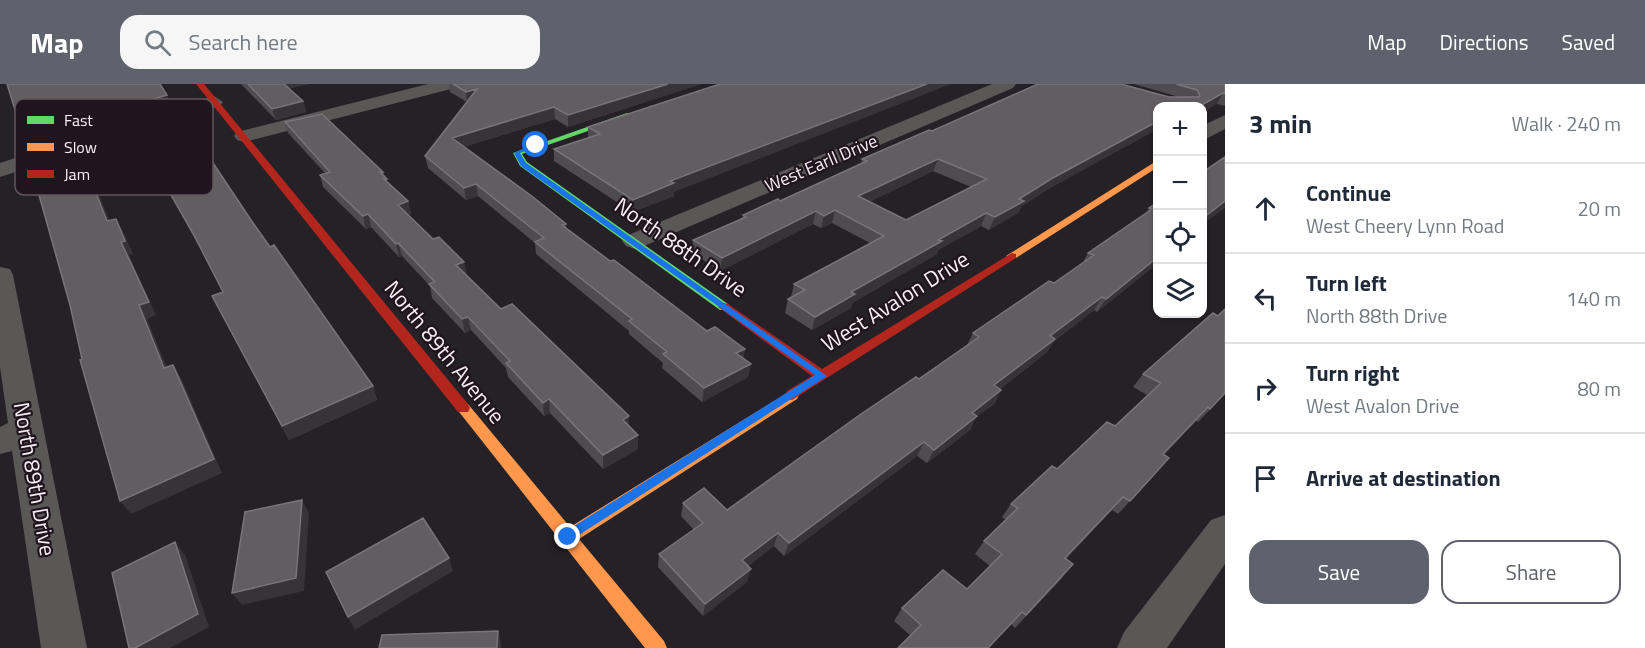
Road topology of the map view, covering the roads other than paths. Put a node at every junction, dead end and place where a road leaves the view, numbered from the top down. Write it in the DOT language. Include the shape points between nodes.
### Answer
graph roads {
  1 [pos="200,84"];
  2 [pos="449,84"];
  3 [pos="1007,84"];
  4 [pos="417,87"];
  5 [pos="212,99"];
  6 [pos="214,102"];
  7 [pos="648,109"];
  8 [pos="1207,114"];
  9 [pos="1225,120"];
  10 [pos="1207,132"];
  11 [pos="244,136"];
  12 [pos="15,166"];
  13 [pos="1153,166"];
  14 [pos="0,170"];
  15 [pos="635,241"];
  16 [pos="0,275"];
  17 [pos="822,376"];
  18 [pos="13,435"];
  19 [pos="1225,532"];
  20 [pos="568,537"];
  21 [pos="64,648"];
  22 [pos="657,648"];
  23 [pos="1140,648"];
  1 -- 5 [label="street, North 89th Avenue"];
  2 -- 4 [label="street"];
  3 -- 15 [label="street, West Earll Drive"];
  4 -- 11 [label="street"];
  6 -- 11 [label="street, North 89th Avenue"];
  7 -- 15 [label="street, North 88th Drive" via="517,153 523,164"];
  8 -- 9 [label="street"];
  9 -- 10 [label="street"];
  11 -- 20 [label="street, North 89th Avenue"];
  12 -- 14 [label="street"];
  13 -- 17 [label="street, West Avalon Drive"];
  15 -- 17 [label="street, North 88th Drive"];
  16 -- 18 [label="street, North 89th Drive"];
  17 -- 20 [label="street, West Avalon Drive"];
  18 -- 21 [label="street, North 89th Drive"];
  19 -- 23 [label="street"];
  20 -- 22 [label="street, North 89th Avenue"];
}
